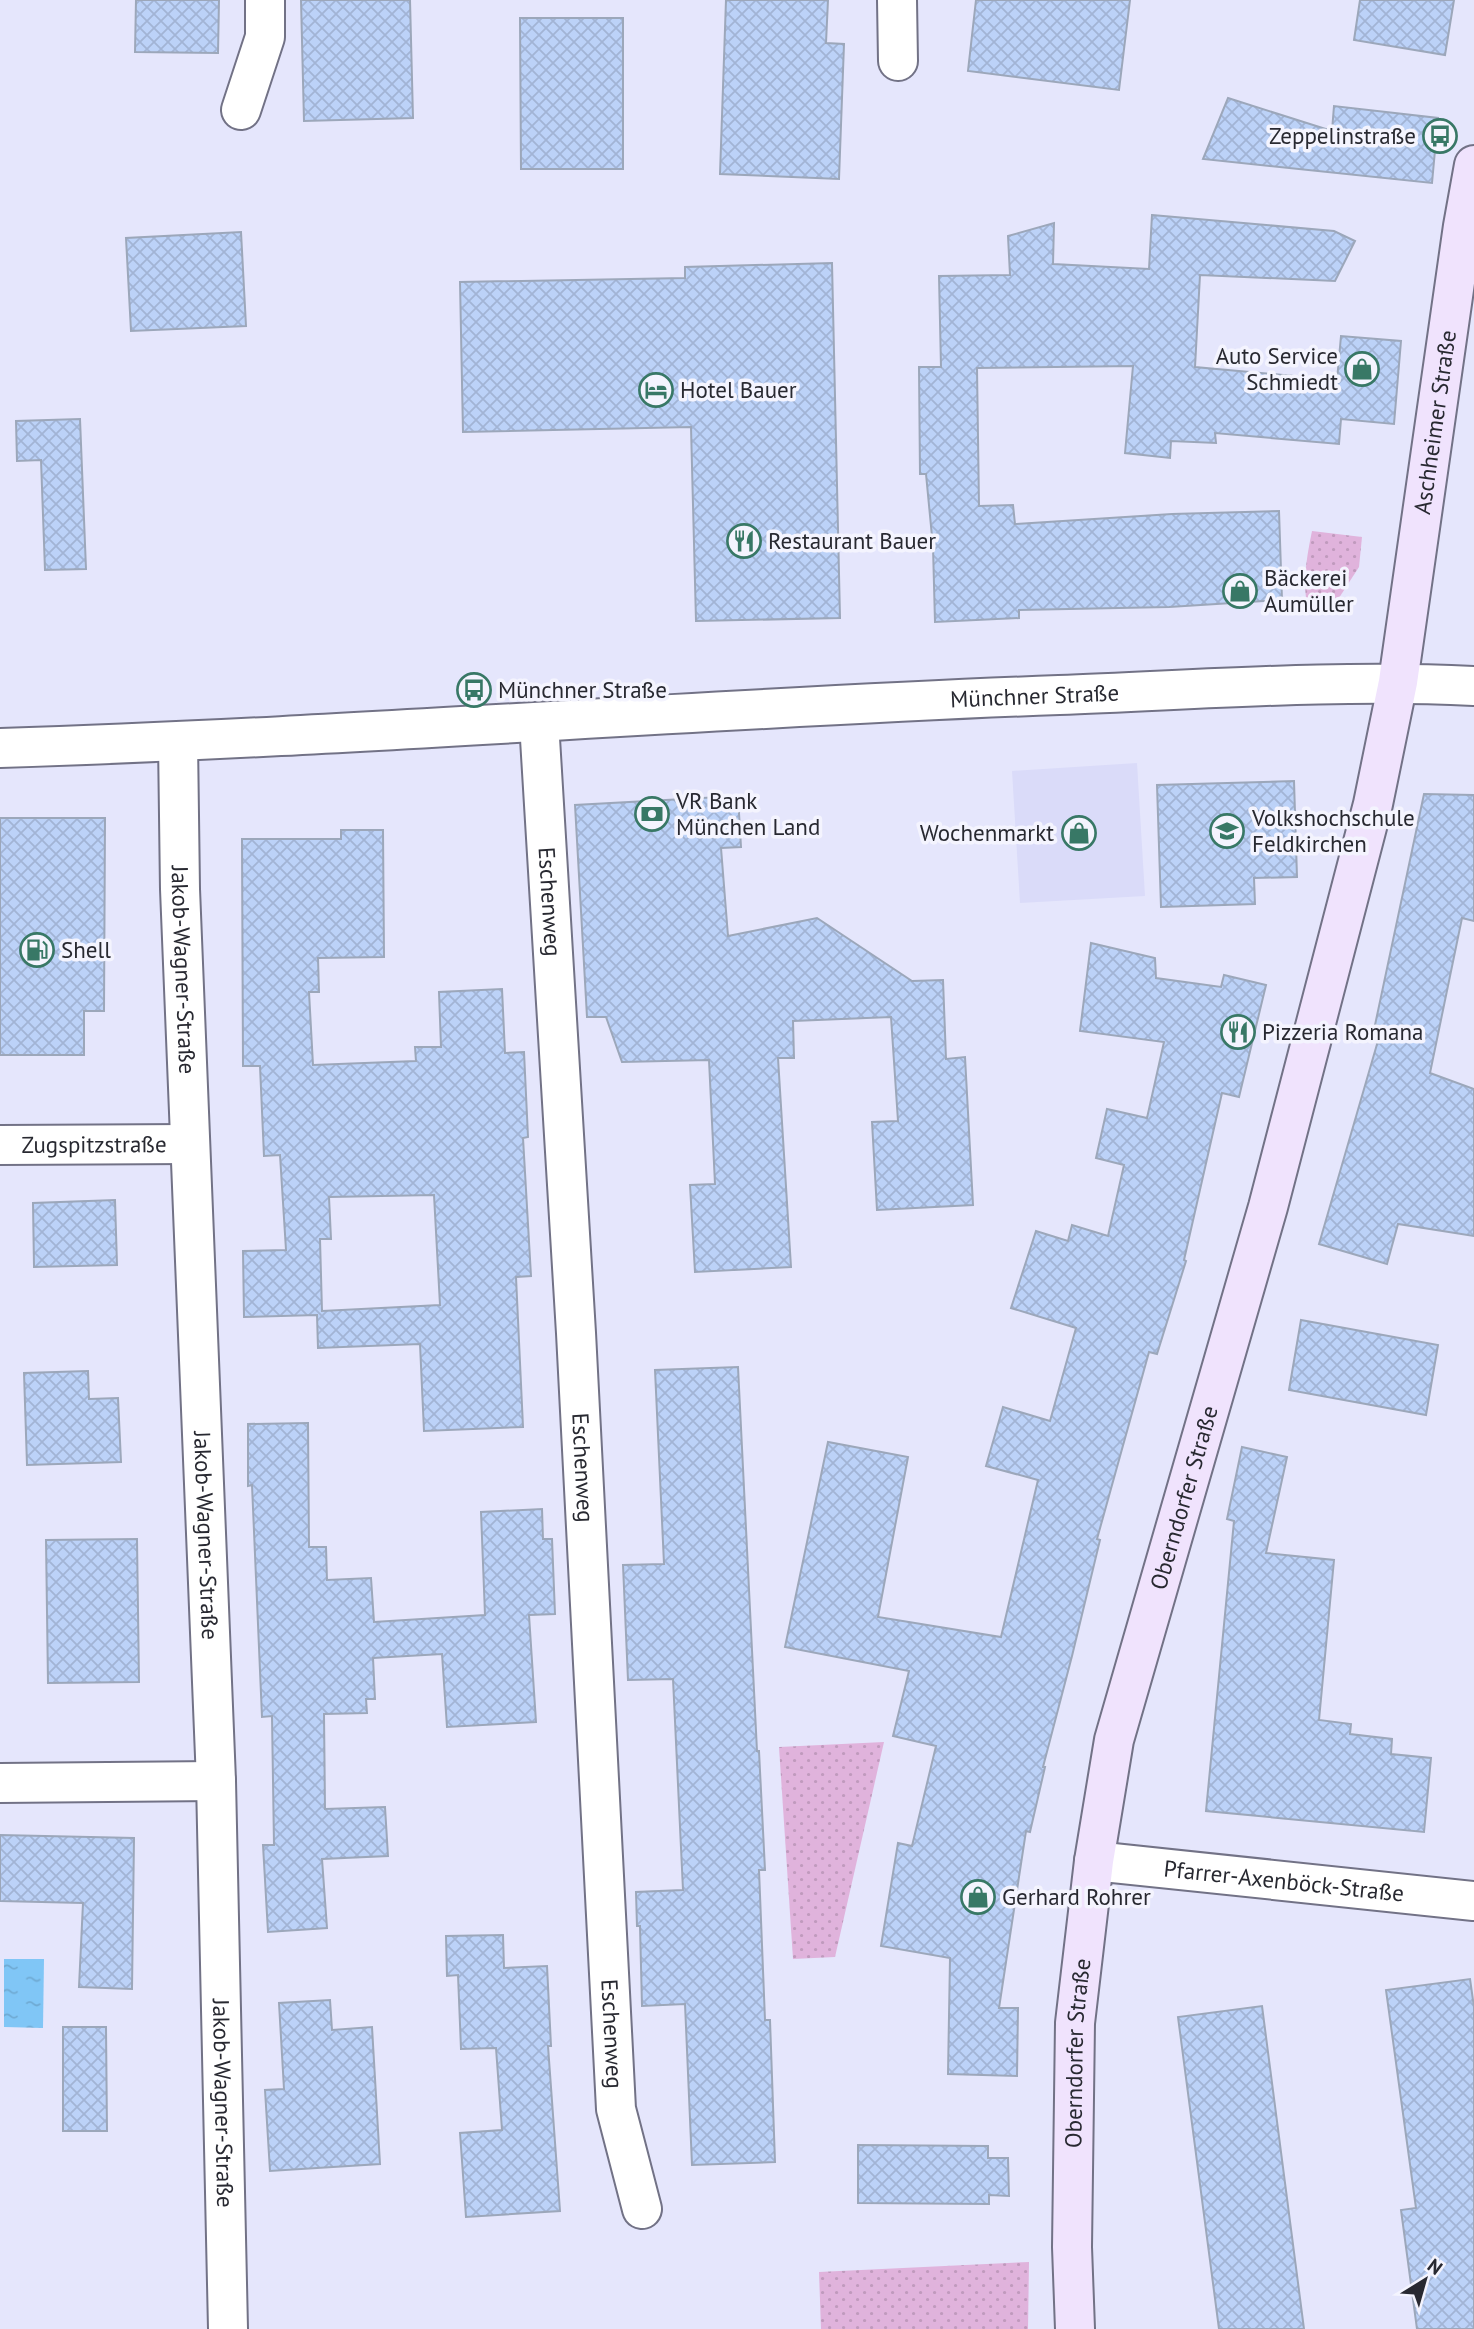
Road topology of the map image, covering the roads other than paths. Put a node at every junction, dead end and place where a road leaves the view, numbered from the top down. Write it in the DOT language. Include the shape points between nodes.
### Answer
graph roads {
  1 [pos="265,0"];
  2 [pos="897,0"];
  3 [pos="898,61"];
  4 [pos="242,110"];
  5 [pos="1474,164"];
  6 [pos="1398,682"];
  7 [pos="1474,686"];
  8 [pos="540,722"];
  9 [pos="178,742"];
  10 [pos="0,748"];
  11 [pos="190,1144"];
  12 [pos="0,1145"];
  13 [pos="216,1782"];
  14 [pos="0,1783"];
  15 [pos="1094,1861"];
  16 [pos="1474,1901"];
  17 [pos="642,2209"];
  18 [pos="228,2329"];
  19 [pos="1075,2329"];
  1 -- 4 [label="street" via="265,37"];
  2 -- 3 [label="street"];
  5 -- 6 [label="main road, Aschheimer Straße"];
  6 -- 7 [label="street, Münchner Straße"];
  6 -- 8 [label="street, Münchner Straße" via="958,699"];
  6 -- 15 [label="main road, Oberndorfer Straße" via="1373,804 1272,1194 1114,1740"];
  8 -- 9 [label="street, Münchner Straße"];
  8 -- 17 [label="street, Eschenweg" via="616,2109"];
  9 -- 10 [label="street, Münchner Straße"];
  9 -- 11 [label="street, Jakob-Wagner-Straße"];
  11 -- 12 [label="street, Zugspitzstraße"];
  11 -- 13 [label="street, Jakob-Wagner-Straße"];
  13 -- 14 [label="street"];
  13 -- 18 [label="street, Jakob-Wagner-Straße"];
  15 -- 16 [label="street, Pfarrer-Axenböck-Straße"];
  15 -- 19 [label="main road, Oberndorfer Straße" via="1075,2023"];
}
